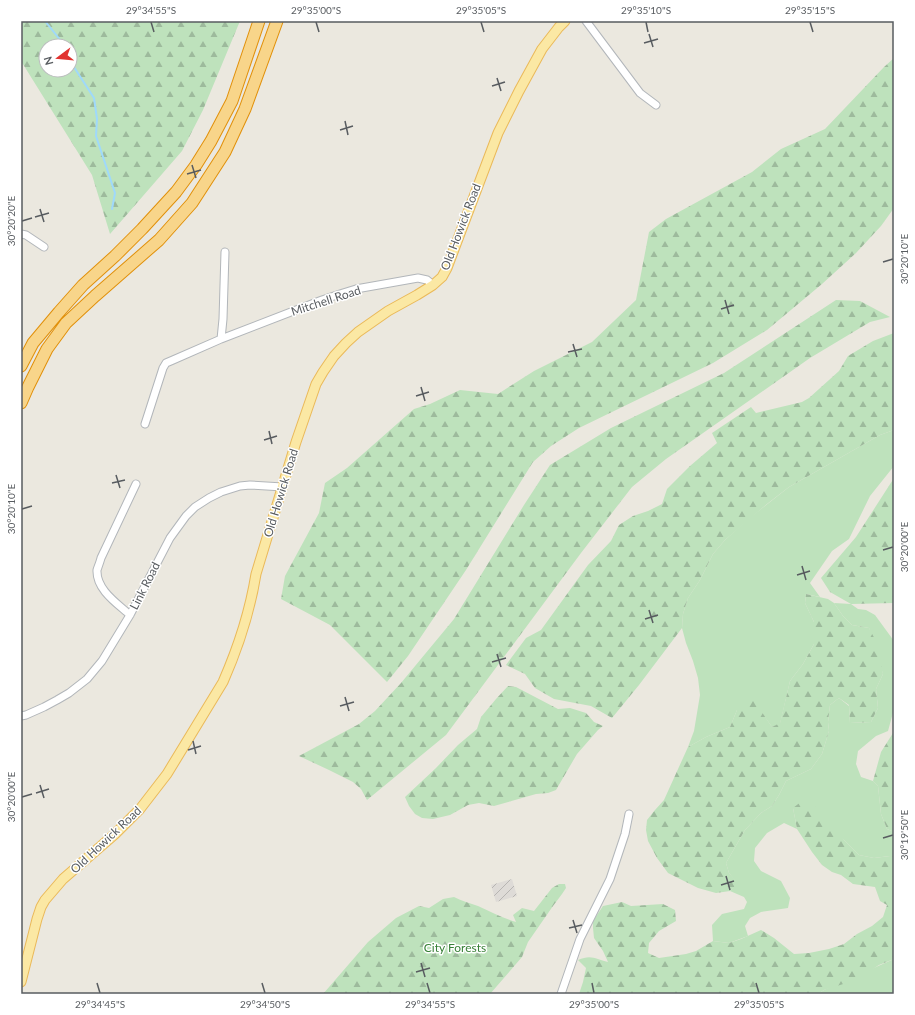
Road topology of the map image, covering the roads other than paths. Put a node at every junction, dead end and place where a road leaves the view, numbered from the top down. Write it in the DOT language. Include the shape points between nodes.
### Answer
graph roads {
  1 [pos="259,21"];
  2 [pos="276,21"];
  3 [pos="565,21"];
  4 [pos="586,21"];
  5 [pos="656,105"];
  6 [pos="21,234"];
  7 [pos="44,247"];
  8 [pos="225,252"];
  9 [pos="433,285"];
  10 [pos="221,339"];
  11 [pos="21,366"];
  12 [pos="21,402"];
  13 [pos="145,424"];
  14 [pos="136,484"];
  15 [pos="283,487"];
  16 [pos="130,615"];
  17 [pos="21,716"];
  18 [pos="629,814"];
  19 [pos="21,982"];
  20 [pos="561,994"];
  1 -- 11 [label="highway" via="232,101 212,141 196,165 176,192 142,229 83,285 59,312 33,343"];
  2 -- 12 [label="highway" via="245,109 225,152 192,202 158,240 66,323 47,349"];
  3 -- 9 [label="main road, Old Howick Road" via="542,49 498,133 447,268"];
  4 -- 5 [label="street" via="640,93"];
  6 -- 7 [label="street"];
  8 -- 10 [label="street"];
  9 -- 10 [label="street, Mitchell Road" via="418,278 356,289"];
  9 -- 15 [label="main road, Old Howick Road" via="373,321 354,335 334,356 316,384"];
  10 -- 13 [label="street, Mitchell Road" via="166,363"];
  14 -- 16 [label="street" via="97,570 104,590"];
  15 -- 16 [label="street, Link Road" via="240,486 221,492 195,507 170,538"];
  15 -- 19 [label="main road, Old Howick Road" via="240,636 223,682 167,774 140,809 63,879 45,900 37,919"];
  16 -- 17 [label="street, Link Road" via="108,653 87,679 57,700"];
  18 -- 20 [label="street" via="626,834 610,879 580,939"];
}
